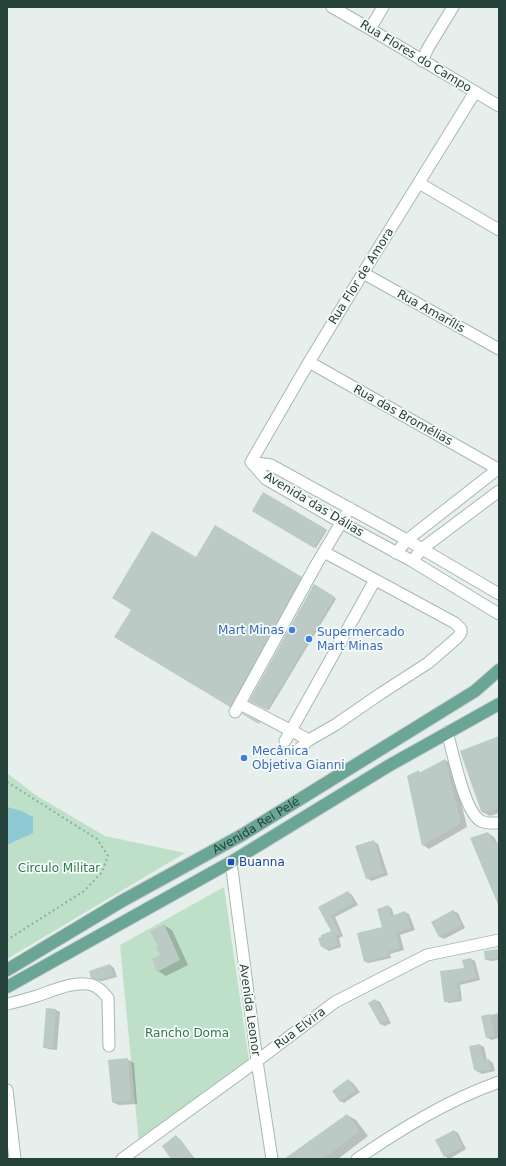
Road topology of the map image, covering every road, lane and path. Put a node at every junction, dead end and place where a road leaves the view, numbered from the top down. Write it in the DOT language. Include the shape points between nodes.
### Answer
graph roads {
  1 [pos="332,7"];
  2 [pos="383,7"];
  3 [pos="452,7"];
  4 [pos="370,29"];
  5 [pos="422,60"];
  6 [pos="475,92"];
  7 [pos="499,106"];
  8 [pos="419,183"];
  9 [pos="499,230"];
  10 [pos="363,273"];
  11 [pos="499,349"];
  12 [pos="308,362"];
  13 [pos="251,462"];
  14 [pos="499,468"];
  15 [pos="499,491"];
  16 [pos="350,508"];
  17 [pos="342,523"];
  18 [pos="407,540"];
  19 [pos="423,548"];
  20 [pos="324,552"];
  21 [pos="396,553"];
  22 [pos="412,561"];
  23 [pos="375,580"];
  24 [pos="499,594"];
  25 [pos="499,614"];
  26 [pos="499,670"];
  27 [pos="499,704"];
  28 [pos="291,730"];
  29 [pos="447,732"];
  30 [pos="285,740"];
  31 [pos="309,740"];
  32 [pos="298,749"];
  33 [pos="7,782"];
  34 [pos="499,823"];
  35 [pos="231,862"];
  36 [pos="7,940"];
  37 [pos="499,940"];
  38 [pos="7,970"];
  39 [pos="7,987"];
  40 [pos="7,1004"];
  41 [pos="109,1046"];
  42 [pos="257,1061"];
  43 [pos="499,1082"];
  44 [pos="7,1090"];
  45 [pos="15,1159"];
  46 [pos="122,1159"];
  47 [pos="272,1159"];
  48 [pos="357,1159"];
  1 -- 4 [label="street, Rua Flores do Campo"];
  2 -- 4 [label="street"];
  3 -- 5 [label="street"];
  4 -- 5 [label="street, Rua Flores do Campo"];
  5 -- 6 [label="street, Rua Flores do Campo"];
  6 -- 7 [label="street, Rua Flores do Campo"];
  6 -- 8 [label="street, Rua Flor de Amora"];
  8 -- 9 [label="street"];
  8 -- 10 [label="street, Rua Flor de Amora"];
  10 -- 11 [label="street, Rua Amarílis"];
  10 -- 12 [label="street, Rua Flor de Amora"];
  12 -- 13 [label="street, Rua Flor de Amora"];
  12 -- 14 [label="street, Rua das Bromélias"];
  13 -- 16 [label="street, Avenida das Dálias" via="272,465"];
  13 -- 17 [label="street, Avenida das Dálias" via="266,478"];
  14 -- 18 [label="street"];
  15 -- 19 [label="street"];
  16 -- 17 [label="street"];
  16 -- 18 [label="street, Avenida das Dálias"];
  17 -- 20 [label="street"];
  17 -- 21 [label="street, Avenida das Dálias"];
  18 -- 19 [label="street, Avenida das Dálias"];
  18 -- 21 [label="street"];
  19 -- 22 [label="street"];
  19 -- 24 [label="street, Avenida das Dálias"];
  20 -- 23 [label="street"];
  20 -- 28 [label="street" via="237,708"];
  21 -- 22 [label="street, Avenida das Dálias"];
  22 -- 25 [label="street, Avenida das Dálias"];
  23 -- 28 [label="street"];
  23 -- 31 [label="street" via="454,623 461,629 461,633 428,663"];
  26 -- 38 [label="main road, Avenida Rei Pelé" via="475,691 242,835 122,901"];
  27 -- 29 [label="main road, Avenida Rei Pelé"];
  28 -- 30 [label="street"];
  28 -- 31 [label="street"];
  29 -- 34 [label="street" via="470,808 481,821"];
  29 -- 35 [label="main road, Avenida Rei Pelé"];
  31 -- 32 [label="street"];
  33 -- 36 [label="path" via="98,839 108,856 102,872 84,891"];
  35 -- 39 [label="main road, Avenida Rei Pelé"];
  35 -- 42 [label="street, Avenida Leonor"];
  37 -- 42 [label="street, Rua Elvira" via="427,955 335,1002"];
  40 -- 41 [label="street" via="61,988 91,984 100,988 108,998"];
  42 -- 46 [label="street, Rua Elvira"];
  42 -- 47 [label="street, Avenida Leonor"];
  43 -- 48 [label="street" via="446,1105 389,1137"];
  44 -- 45 [label="street"];
}
